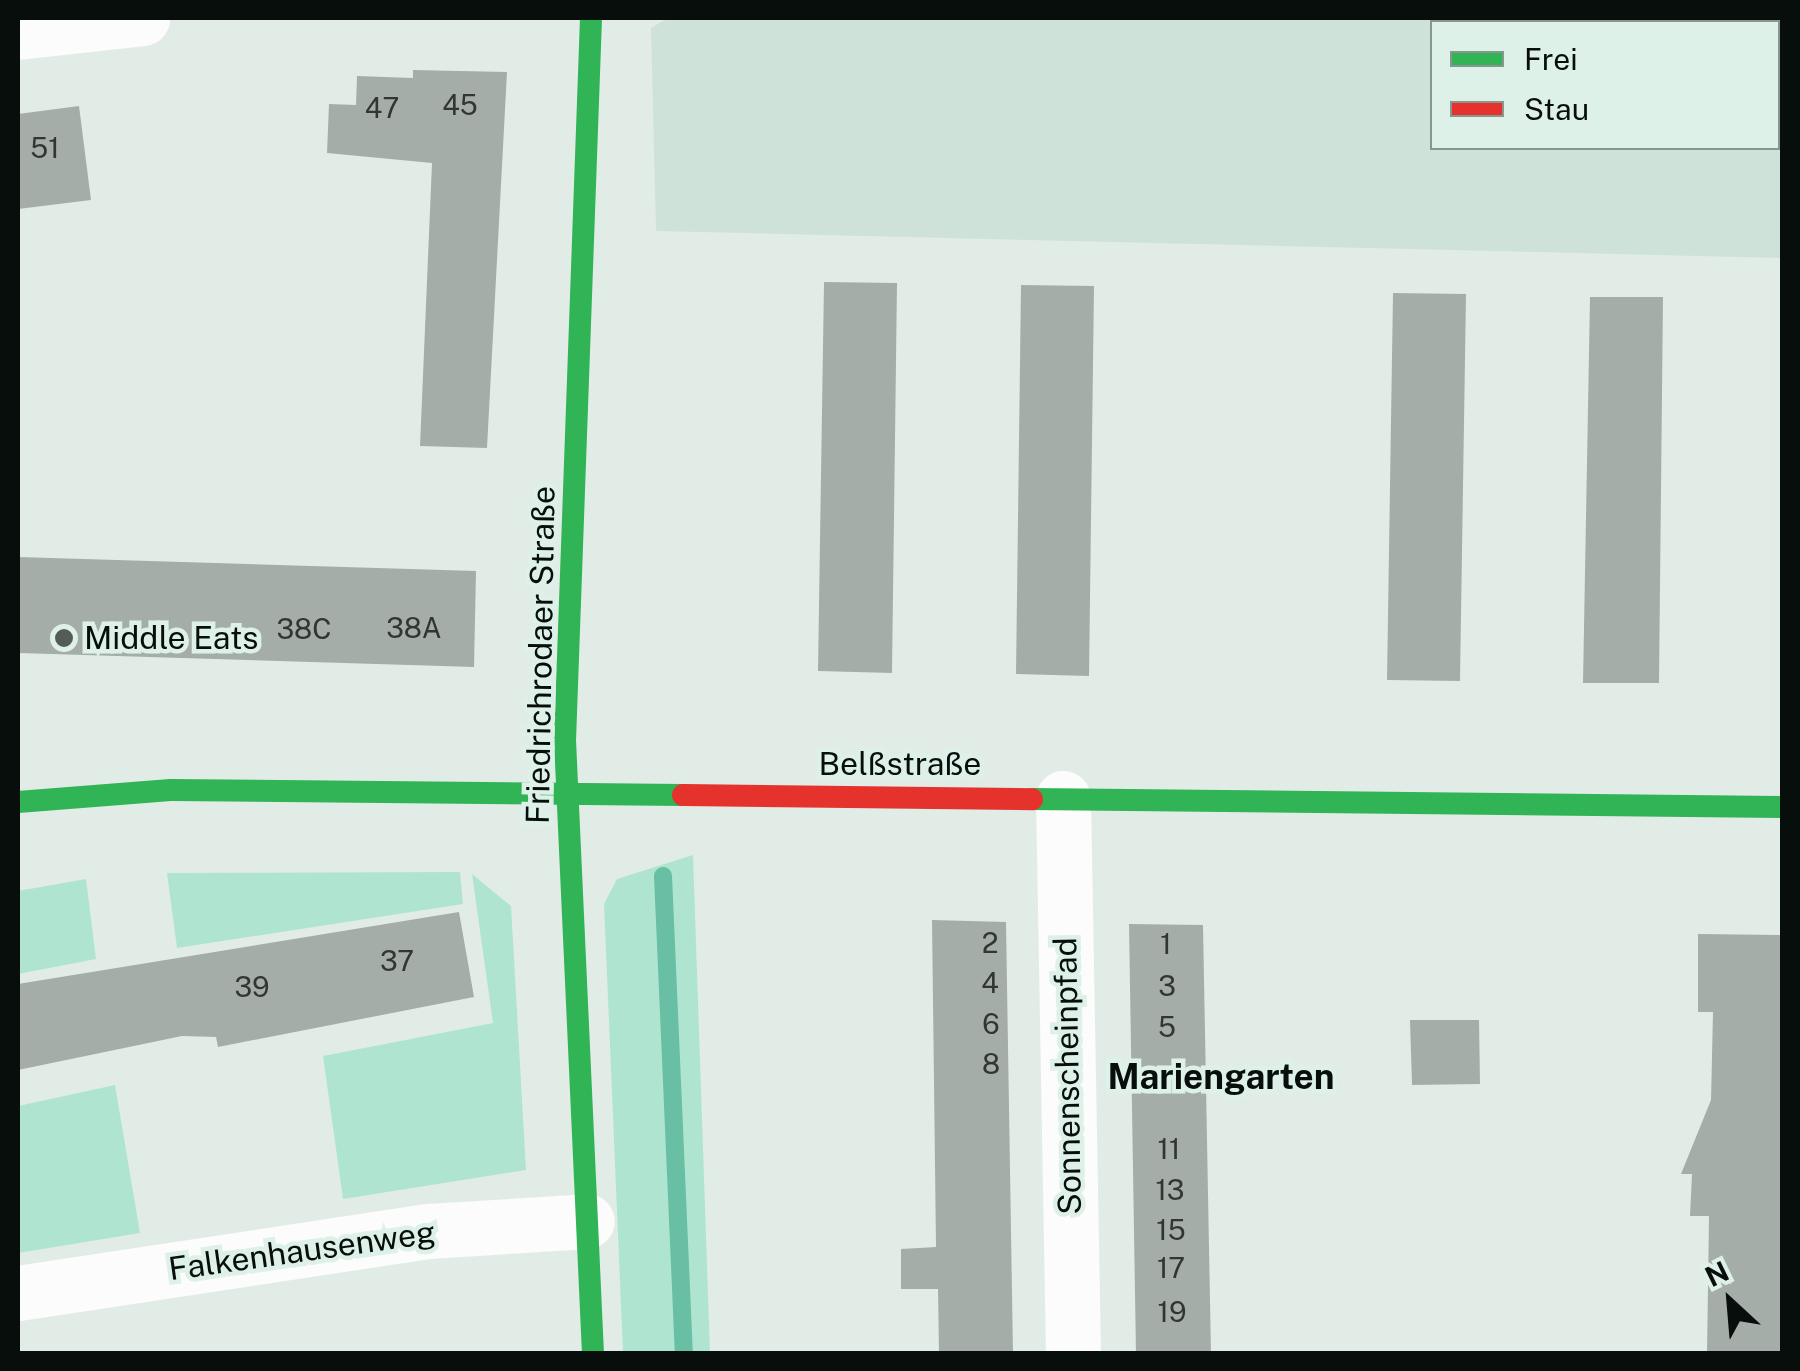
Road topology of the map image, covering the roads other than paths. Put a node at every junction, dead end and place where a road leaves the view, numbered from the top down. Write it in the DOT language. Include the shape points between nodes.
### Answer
graph roads {
  1 [pos="142,18"];
  2 [pos="591,18"];
  3 [pos="18,32"];
  4 [pos="1063,798"];
  5 [pos="568,799"];
  6 [pos="18,802"];
  7 [pos="1782,807"];
  8 [pos="587,1222"];
  9 [pos="18,1293"];
  10 [pos="593,1354"];
  11 [pos="1073,1354"];
  1 -- 3 [label="street"];
  2 -- 5 [label="street, Friedrichrodaer Straße"];
  4 -- 5 [label="street, Belßstraße"];
  4 -- 7 [label="street, Belßstraße"];
  4 -- 11 [label="street, Sonnenscheinpfad"];
  5 -- 6 [label="street, Belßstraße" via="170,790"];
  5 -- 8 [label="street, Friedrichrodaer Straße"];
  8 -- 9 [label="street, Falkenhausenweg" via="429,1232"];
  8 -- 10 [label="street, Friedrichrodaer Straße"];
}
